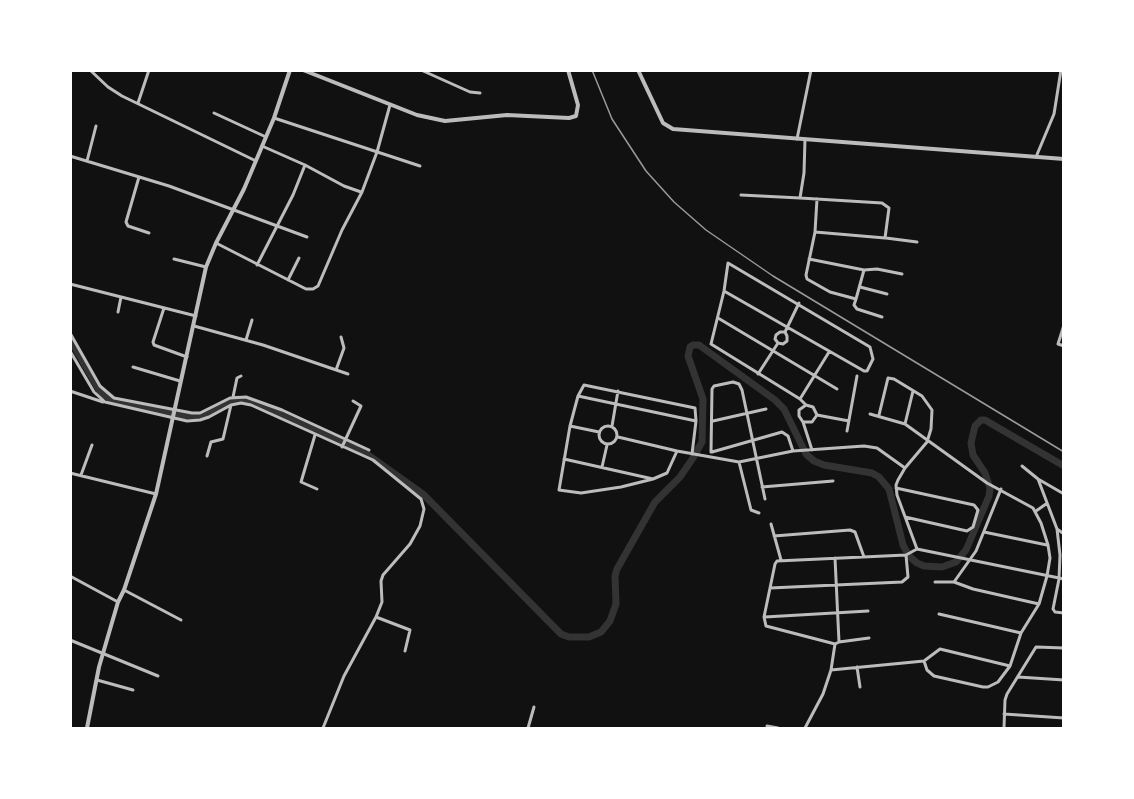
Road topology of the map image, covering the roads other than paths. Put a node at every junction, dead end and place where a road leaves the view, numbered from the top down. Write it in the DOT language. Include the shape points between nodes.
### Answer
graph roads {
  1 [pos="90,70"];
  2 [pos="149,70"];
  3 [pos="290,70"];
  4 [pos="303,70"];
  5 [pos="421,70"];
  6 [pos="568,70"];
  7 [pos="638,70"];
  8 [pos="811,70"];
  9 [pos="1061,70"];
  10 [pos="480,93"];
  11 [pos="138,103"];
  12 [pos="390,105"];
  13 [pos="214,113"];
  14 [pos="274,118"];
  15 [pos="96,126"];
  16 [pos="266,137"];
  17 [pos="797,139"];
  18 [pos="805,139"];
  19 [pos="262,146"];
  20 [pos="377,152"];
  21 [pos="70,156"];
  22 [pos="1036,157"];
  23 [pos="1064,159"];
  24 [pos="87,161"];
  25 [pos="256,161"];
  26 [pos="305,165"];
  27 [pos="420,166"];
  28 [pos="139,177"];
  29 [pos="362,192"];
  30 [pos="741,195"];
  31 [pos="800,198"];
  32 [pos="817,199"];
  33 [pos="234,211"];
  34 [pos="276,226"];
  35 [pos="814,232"];
  36 [pos="149,233"];
  37 [pos="307,237"];
  38 [pos="885,238"];
  39 [pos="917,242"];
  40 [pos="216,243"];
  41 [pos="299,258"];
  42 [pos="809,259"];
  43 [pos="174,260"];
  44 [pos="257,265"];
  45 [pos="206,267"];
  46 [pos="864,270"];
  47 [pos="902,273"];
  48 [pos="288,280"];
  49 [pos="70,284"];
  50 [pos="860,287"];
  51 [pos="724,291"];
  52 [pos="887,294"];
  53 [pos="121,297"];
  54 [pos="856,300"];
  55 [pos="799,303"];
  56 [pos="164,308"];
  57 [pos="118,312"];
  58 [pos="196,315"];
  59 [pos="882,316"];
  60 [pos="718,318"];
  61 [pos="252,320"];
  62 [pos="194,326"];
  63 [pos="1064,326"];
  64 [pos="785,330"];
  65 [pos="70,333"];
  66 [pos="341,337"];
  67 [pos="246,340"];
  68 [pos="778,343"];
  69 [pos="1064,346"];
  70 [pos="773,350"];
  71 [pos="70,351"];
  72 [pos="829,352"];
  73 [pos="188,357"];
  74 [pos="133,367"];
  75 [pos="336,370"];
  76 [pos="348,374"];
  77 [pos="758,374"];
  78 [pos="241,376"];
  79 [pos="814,376"];
  80 [pos="856,376"];
  81 [pos="181,381"];
  82 [pos="837,388"];
  83 [pos="70,391"];
  84 [pos="618,391"];
  85 [pos="913,391"];
  86 [pos="578,396"];
  87 [pos="232,397"];
  88 [pos="800,399"];
  89 [pos="353,401"];
  90 [pos="105,402"];
  91 [pos="615,403"];
  92 [pos="231,405"];
  93 [pos="806,405"];
  94 [pos="766,409"];
  95 [pos="154,410"];
  96 [pos="175,413"];
  97 [pos="747,413"];
  98 [pos="870,414"];
  99 [pos="817,415"];
  100 [pos="879,415"];
  101 [pos="713,421"];
  102 [pos="849,421"];
  103 [pos="696,422"];
  104 [pos="803,422"];
  105 [pos="904,424"];
  106 [pos="570,426"];
  107 [pos="612,426"];
  108 [pos="847,431"];
  109 [pos="599,432"];
  110 [pos="315,435"];
  111 [pos="618,437"];
  112 [pos="345,440"];
  113 [pos="753,441"];
  114 [pos="927,442"];
  115 [pos="92,445"];
  116 [pos="607,445"];
  117 [pos="343,446"];
  118 [pos="369,450"];
  119 [pos="677,451"];
  120 [pos="793,451"];
  121 [pos="811,451"];
  122 [pos="711,452"];
  123 [pos="693,454"];
  124 [pos="703,455"];
  125 [pos="207,456"];
  126 [pos="756,458"];
  127 [pos="564,459"];
  128 [pos="739,462"];
  129 [pos="1022,466"];
  130 [pos="602,467"];
  131 [pos="905,468"];
  132 [pos="70,473"];
  133 [pos="81,475"];
  134 [pos="653,479"];
  135 [pos="1038,479"];
  136 [pos="833,481"];
  137 [pos="762,487"];
  138 [pos="896,488"];
  139 [pos="999,488"];
  140 [pos="317,489"];
  141 [pos="156,494"];
  142 [pos="1064,494"];
  143 [pos="765,499"];
  144 [pos="1045,505"];
  145 [pos="1037,510"];
  146 [pos="759,513"];
  147 [pos="905,517"];
  148 [pos="771,525"];
  149 [pos="1057,529"];
  150 [pos="984,532"];
  151 [pos="1064,534"];
  152 [pos="774,536"];
  153 [pos="1048,545"];
  154 [pos="915,549"];
  155 [pos="906,555"];
  156 [pos="864,557"];
  157 [pos="836,558"];
  158 [pos="781,560"];
  159 [pos="969,560"];
  160 [pos="70,576"];
  161 [pos="1048,576"];
  162 [pos="1060,579"];
  163 [pos="935,582"];
  164 [pos="954,582"];
  165 [pos="837,586"];
  166 [pos="770,588"];
  167 [pos="124,590"];
  168 [pos="118,602"];
  169 [pos="1040,604"];
  170 [pos="868,611"];
  171 [pos="1064,613"];
  172 [pos="838,614"];
  173 [pos="939,614"];
  174 [pos="376,617"];
  175 [pos="764,617"];
  176 [pos="181,620"];
  177 [pos="1021,633"];
  178 [pos="869,638"];
  179 [pos="70,640"];
  180 [pos="837,643"];
  181 [pos="1064,648"];
  182 [pos="405,651"];
  183 [pos="103,654"];
  184 [pos="924,661"];
  185 [pos="1010,666"];
  186 [pos="857,667"];
  187 [pos="831,670"];
  188 [pos="158,676"];
  189 [pos="1018,677"];
  190 [pos="97,680"];
  191 [pos="1064,681"];
  192 [pos="860,687"];
  193 [pos="133,690"];
  194 [pos="534,707"];
  195 [pos="1005,714"];
  196 [pos="1064,718"];
  197 [pos="767,726"];
  198 [pos="87,729"];
  199 [pos="322,729"];
  200 [pos="528,729"];
  201 [pos="778,729"];
  202 [pos="805,729"];
  203 [pos="1004,729"];
  1 -- 11 [label="street" via="108,87"];
  2 -- 11 [label="street"];
  3 -- 14 [label="street"];
  4 -- 12 [label="street"];
  5 -- 10 [label="street"];
  6 -- 12 [label="street" via="578,110 576,116 569,118 507,115 445,121"];
  7 -- 17 [label="street" via="663,123 670,128"];
  8 -- 17 [label="street"];
  9 -- 22 [label="street" via="1054,114"];
  11 -- 25 [label="street"];
  12 -- 20 [label="street"];
  13 -- 16 [label="street"];
  14 -- 16 [label="street"];
  14 -- 20 [label="street"];
  15 -- 24 [label="street"];
  16 -- 19 [label="street"];
  17 -- 18 [label="street"];
  18 -- 22 [label="street"];
  18 -- 31 [label="street"];
  19 -- 25 [label="street"];
  19 -- 26 [label="street"];
  20 -- 27 [label="street"];
  20 -- 29 [label="street"];
  21 -- 24 [label="street"];
  22 -- 23 [label="street"];
  24 -- 28 [label="street"];
  25 -- 33 [label="street"];
  26 -- 29 [label="street"];
  26 -- 34 [label="street"];
  28 -- 33 [label="street"];
  28 -- 36 [label="street" via="126,222"];
  29 -- 48 [label="street" via="318,286 306,289"];
  30 -- 31 [label="street"];
  31 -- 32 [label="street"];
  32 -- 35 [label="street"];
  32 -- 38 [label="street" via="886,205 889,208"];
  33 -- 34 [label="street"];
  33 -- 40 [label="street"];
  34 -- 37 [label="street"];
  34 -- 44 [label="street"];
  35 -- 38 [label="street"];
  35 -- 42 [label="street"];
  38 -- 39 [label="street"];
  40 -- 44 [label="street"];
  40 -- 45 [label="street"];
  41 -- 48 [label="street"];
  42 -- 46 [label="street"];
  42 -- 54 [label="street" via="807,279"];
  43 -- 45 [label="street"];
  44 -- 48 [label="street"];
  45 -- 58 [label="street"];
  46 -- 47 [label="street"];
  46 -- 50 [label="street"];
  49 -- 53 [label="street"];
  50 -- 52 [label="street"];
  50 -- 54 [label="street"];
  51 -- 55 [label="street" via="729,262"];
  51 -- 60 [label="street"];
  51 -- 64 [label="street"];
  53 -- 56 [label="street"];
  53 -- 57 [label="street"];
  54 -- 59 [label="street" via="857,309"];
  55 -- 64 [label="street"];
  55 -- 72 [label="street" via="864,343 872,350 873,359 864,371"];
  56 -- 58 [label="street"];
  56 -- 73 [label="street" via="154,345"];
  58 -- 62 [label="street"];
  60 -- 70 [label="street"];
  60 -- 77 [label="street" via="711,344"];
  61 -- 67 [label="street"];
  62 -- 67 [label="street"];
  62 -- 73 [label="street"];
  63 -- 69 [label="street" via="1058,345"];
  64 -- 68 [label="street" via="776,335"];
  64 -- 68 [label="street" via="787,341"];
  64 -- 72 [label="street"];
  65 -- 95 [label="street" via="106,392"];
  66 -- 75 [label="street" via="344,348"];
  67 -- 75 [label="street"];
  68 -- 70 [label="street"];
  70 -- 77 [label="street"];
  70 -- 79 [label="street"];
  71 -- 90 [label="street" via="94,392"];
  72 -- 79 [label="street"];
  73 -- 81 [label="street"];
  74 -- 81 [label="street"];
  75 -- 76 [label="street"];
  77 -- 88 [label="street"];
  78 -- 87 [label="street"];
  79 -- 82 [label="street"];
  79 -- 88 [label="street"];
  80 -- 102 [label="street"];
  81 -- 96 [label="street"];
  83 -- 90 [label="street"];
  84 -- 86 [label="street" via="585,385"];
  84 -- 91 [label="street"];
  84 -- 103 [label="street" via="695,408"];
  85 -- 100 [label="street" via="888,378"];
  85 -- 105 [label="street"];
  85 -- 114 [label="street" via="932,410"];
  86 -- 91 [label="street"];
  86 -- 106 [label="street"];
  87 -- 96 [label="street" via="200,413"];
  87 -- 112 [label="street" via="251,398"];
  88 -- 93 [label="street"];
  89 -- 112 [label="street" via="361,406"];
  90 -- 95 [label="street"];
  91 -- 103 [label="street"];
  91 -- 107 [label="street"];
  92 -- 96 [label="street" via="200,420 187,421"];
  92 -- 110 [label="street" via="251,405"];
  92 -- 125 [label="street" via="223,438 211,442"];
  93 -- 99 [label="street" via="813,407"];
  93 -- 104 [label="street" via="798,413"];
  94 -- 97 [label="street"];
  95 -- 96 [label="street"];
  95 -- 96 [label="street"];
  96 -- 141 [label="street"];
  97 -- 101 [label="street"];
  97 -- 101 [label="street" via="739,384 726,382 712,389"];
  97 -- 113 [label="street"];
  98 -- 100 [label="street"];
  99 -- 102 [label="street"];
  99 -- 104 [label="street" via="812,422"];
  100 -- 105 [label="street"];
  101 -- 122 [label="street"];
  102 -- 108 [label="street"];
  103 -- 123 [label="street"];
  104 -- 121 [label="street"];
  105 -- 114 [label="street"];
  106 -- 109 [label="street"];
  106 -- 127 [label="street"];
  107 -- 109 [label="street"];
  107 -- 111 [label="street"];
  109 -- 116 [label="street" via="601,441"];
  110 -- 117 [label="street"];
  110 -- 140 [label="street" via="301,482"];
  111 -- 116 [label="street"];
  111 -- 119 [label="street"];
  112 -- 117 [label="street"];
  112 -- 118 [label="street"];
  113 -- 120 [label="street" via="785,433"];
  113 -- 122 [label="street"];
  113 -- 126 [label="street"];
  114 -- 131 [label="street"];
  114 -- 139 [label="street"];
  115 -- 133 [label="street"];
  116 -- 130 [label="street"];
  117 -- 174 [label="street" via="373,460 421,499 423,505 418,531 383,575 382,602"];
  119 -- 123 [label="street"];
  119 -- 134 [label="street" via="667,473"];
  120 -- 121 [label="street"];
  120 -- 126 [label="street"];
  121 -- 131 [label="street" via="870,446"];
  122 -- 124 [label="street"];
  123 -- 124 [label="street"];
  124 -- 128 [label="street"];
  126 -- 128 [label="street"];
  126 -- 137 [label="street"];
  127 -- 130 [label="street"];
  127 -- 134 [label="street" via="561,491 581,493"];
  128 -- 146 [label="street" via="752,510"];
  129 -- 135 [label="street"];
  130 -- 134 [label="street"];
  131 -- 138 [label="street"];
  132 -- 133 [label="street"];
  133 -- 141 [label="street"];
  135 -- 142 [label="street"];
  135 -- 144 [label="street"];
  136 -- 137 [label="street"];
  137 -- 143 [label="street"];
  138 -- 147 [label="street"];
  138 -- 147 [label="street" via="974,505 978,510 973,527 967,531"];
  139 -- 145 [label="street"];
  139 -- 150 [label="street"];
  141 -- 167 [label="street"];
  144 -- 145 [label="street"];
  144 -- 149 [label="street"];
  145 -- 153 [label="street"];
  147 -- 154 [label="street"];
  148 -- 152 [label="street"];
  149 -- 151 [label="street"];
  149 -- 162 [label="street"];
  150 -- 153 [label="street"];
  150 -- 159 [label="street"];
  152 -- 156 [label="street" via="850,530 855,532"];
  152 -- 158 [label="street"];
  153 -- 161 [label="street"];
  154 -- 155 [label="street"];
  154 -- 159 [label="street"];
  155 -- 156 [label="street"];
  155 -- 165 [label="street" via="908,577 902,582"];
  156 -- 157 [label="street"];
  157 -- 158 [label="street"];
  157 -- 165 [label="street"];
  158 -- 166 [label="street" via="775,564"];
  159 -- 161 [label="street"];
  159 -- 164 [label="street"];
  160 -- 168 [label="street"];
  161 -- 162 [label="street"];
  161 -- 169 [label="street"];
  162 -- 171 [label="street" via="1053,609"];
  163 -- 164 [label="street"];
  164 -- 169 [label="street"];
  165 -- 166 [label="street"];
  165 -- 172 [label="street"];
  166 -- 175 [label="street"];
  167 -- 168 [label="street"];
  167 -- 176 [label="street"];
  168 -- 183 [label="street"];
  169 -- 177 [label="street"];
  170 -- 172 [label="street"];
  172 -- 175 [label="street"];
  172 -- 180 [label="street"];
  173 -- 177 [label="street"];
  174 -- 182 [label="street" via="410,630"];
  174 -- 199 [label="street" via="344,676"];
  175 -- 180 [label="street" via="768,627"];
  177 -- 185 [label="street"];
  178 -- 180 [label="street"];
  179 -- 183 [label="street"];
  180 -- 187 [label="street"];
  181 -- 189 [label="street" via="1036,647"];
  183 -- 188 [label="street"];
  183 -- 190 [label="street"];
  184 -- 185 [label="street" via="945,649"];
  184 -- 185 [label="street" via="934,676 988,687 998,682"];
  184 -- 186 [label="street"];
  186 -- 187 [label="street"];
  186 -- 192 [label="street"];
  187 -- 202 [label="street"];
  189 -- 191 [label="street"];
  189 -- 195 [label="street" via="1007,694"];
  190 -- 193 [label="street"];
  190 -- 198 [label="street"];
  194 -- 200 [label="street"];
  195 -- 196 [label="street"];
  195 -- 203 [label="street"];
  197 -- 201 [label="street"];
}
